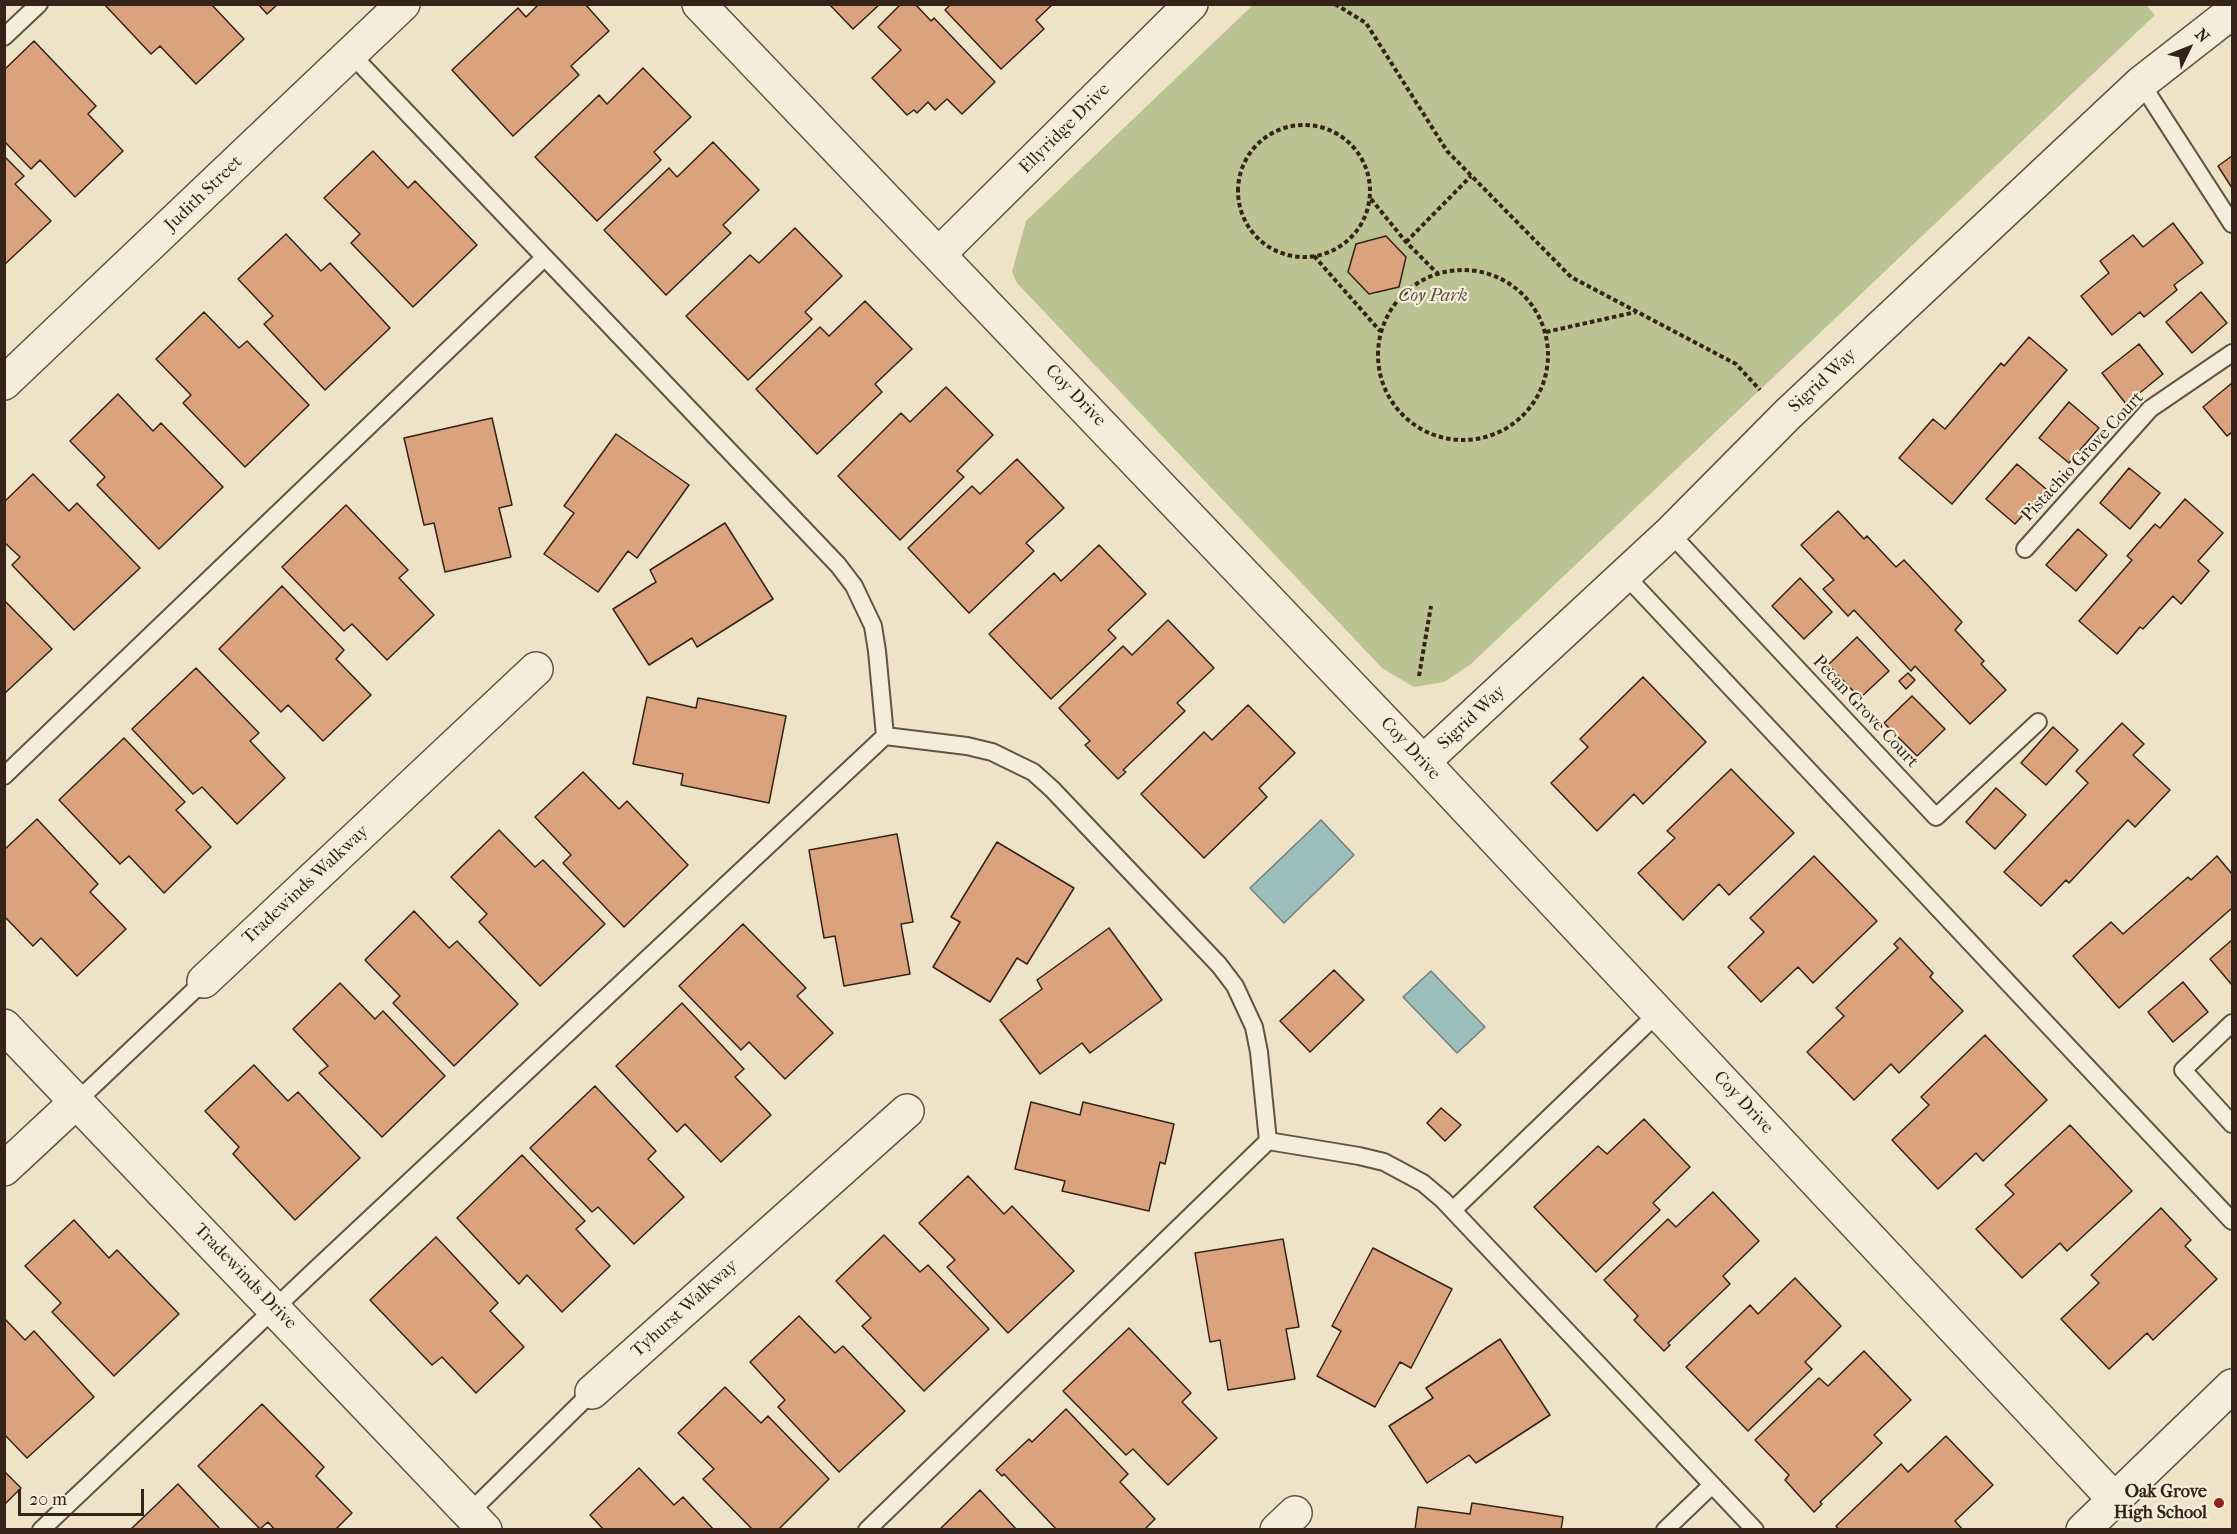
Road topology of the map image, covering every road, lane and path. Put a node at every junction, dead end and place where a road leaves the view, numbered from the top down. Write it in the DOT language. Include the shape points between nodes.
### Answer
graph roads {
  1 [pos="39,4"];
  2 [pos="403,4"];
  3 [pos="699,4"];
  4 [pos="1191,4"];
  5 [pos="1335,4"];
  6 [pos="2232,12"];
  7 [pos="4,37"];
  8 [pos="351,54"];
  9 [pos="2141,83"];
  10 [pos="1471,176"];
  11 [pos="1370,198"];
  12 [pos="2232,224"];
  13 [pos="1406,242"];
  14 [pos="939,254"];
  15 [pos="1314,256"];
  16 [pos="544,258"];
  17 [pos="1438,274"];
  18 [pos="1636,312"];
  19 [pos="1380,331"];
  20 [pos="1545,332"];
  21 [pos="2232,353"];
  22 [pos="4,383"];
  23 [pos="1788,414"];
  24 [pos="1670,533"];
  25 [pos="2025,549"];
  26 [pos="1625,575"];
  27 [pos="1431,606"];
  28 [pos="536,669"];
  29 [pos="1419,676"];
  30 [pos="2038,722"];
  31 [pos="885,736"];
  32 [pos="1423,762"];
  33 [pos="4,776"];
  34 [pos="204,981"];
  35 [pos="1658,1013"];
  36 [pos="2232,1023"];
  37 [pos="4,1026"];
  38 [pos="76,1102"];
  39 [pos="907,1112"];
  40 [pos="2232,1124"];
  41 [pos="1268,1142"];
  42 [pos="4,1169"];
  43 [pos="1453,1210"];
  44 [pos="2232,1221"];
  45 [pos="275,1308"];
  46 [pos="2232,1386"];
  47 [pos="592,1392"];
  48 [pos="1712,1485"];
  49 [pos="2114,1499"];
  50 [pos="468,1524"];
  51 [pos="41,1530"];
  52 [pos="867,1530"];
  53 [pos="1665,1530"];
  54 [pos="1755,1530"];
  55 [pos="2083,1530"];
  1 -- 7 [label="lane"];
  2 -- 8 [label="street, Judith Street"];
  3 -- 14 [label="street, Coy Drive"];
  4 -- 14 [label="street, Ellyridge Drive"];
  5 -- 10 [label="path" via="1366,23 1447,151"];
  6 -- 9 [label="street, Sigrid Way"];
  8 -- 16 [label="lane"];
  8 -- 22 [label="street, Judith Street"];
  9 -- 12 [label="lane"];
  9 -- 23 [label="street, Sigrid Way"];
  10 -- 13 [label="path"];
  10 -- 18 [label="path" via="1571,277"];
  11 -- 13 [label="path"];
  11 -- 15 [label="path" via="1365,219 1352,237 1335,250"];
  11 -- 15 [label="path" via="1369,176 1360,156 1346,139 1327,128 1305,124 1264,137 1248,154 1240,174 1238,196 1244,217 1255,235 1272,248 1292,256"];
  13 -- 17 [label="path"];
  14 -- 32 [label="street, Coy Drive"];
  15 -- 19 [label="path"];
  16 -- 31 [label="lane" via="854,586 873,626"];
  16 -- 33 [label="lane"];
  17 -- 19 [label="path" via="1406,290"];
  17 -- 20 [label="path" via="1459,269 1487,272 1513,285 1533,305"];
  18 -- 20 [label="path"];
  18 -- 23 [label="path" via="1736,364 1761,393"];
  19 -- 20 [label="path" via="1378,367 1387,394 1403,417 1427,433 1453,441 1482,439 1507,429 1529,411 1543,387 1549,359"];
  21 -- 25 [label="lane, Pistachio Grove Court" via="2150,409"];
  23 -- 24 [label="street, Sigrid Way"];
  24 -- 26 [label="street, Sigrid Way"];
  24 -- 30 [label="lane, Pecan Grove Court" via="1936,817"];
  26 -- 32 [label="street, Sigrid Way"];
  26 -- 44 [label="lane"];
  27 -- 29 [label="path"];
  28 -- 34 [label="street, Tradewinds Walkway"];
  31 -- 41 [label="lane" via="968,746 992,752 1033,772 1180,923 1235,986 1254,1027"];
  31 -- 45 [label="lane"];
  32 -- 35 [label="street, Coy Drive"];
  34 -- 38 [label="lane, Tradewinds Walkway"];
  35 -- 43 [label="lane"];
  35 -- 49 [label="street, Coy Drive"];
  36 -- 40 [label="lane" via="2182,1070"];
  37 -- 38 [label="street, Tradewinds Drive"];
  38 -- 42 [label="street"];
  38 -- 45 [label="street, Tradewinds Drive"];
  39 -- 47 [label="street, Tyhurst Walkway"];
  41 -- 43 [label="lane" via="1384,1162 1424,1183"];
  41 -- 52 [label="lane"];
  43 -- 48 [label="lane"];
  45 -- 50 [label="street, Tradewinds Drive"];
  45 -- 51 [label="lane"];
  46 -- 49 [label="street"];
  47 -- 50 [label="lane, Tyhurst Walkway"];
  48 -- 53 [label="lane"];
  48 -- 54 [label="lane"];
  49 -- 55 [label="street"];
}
